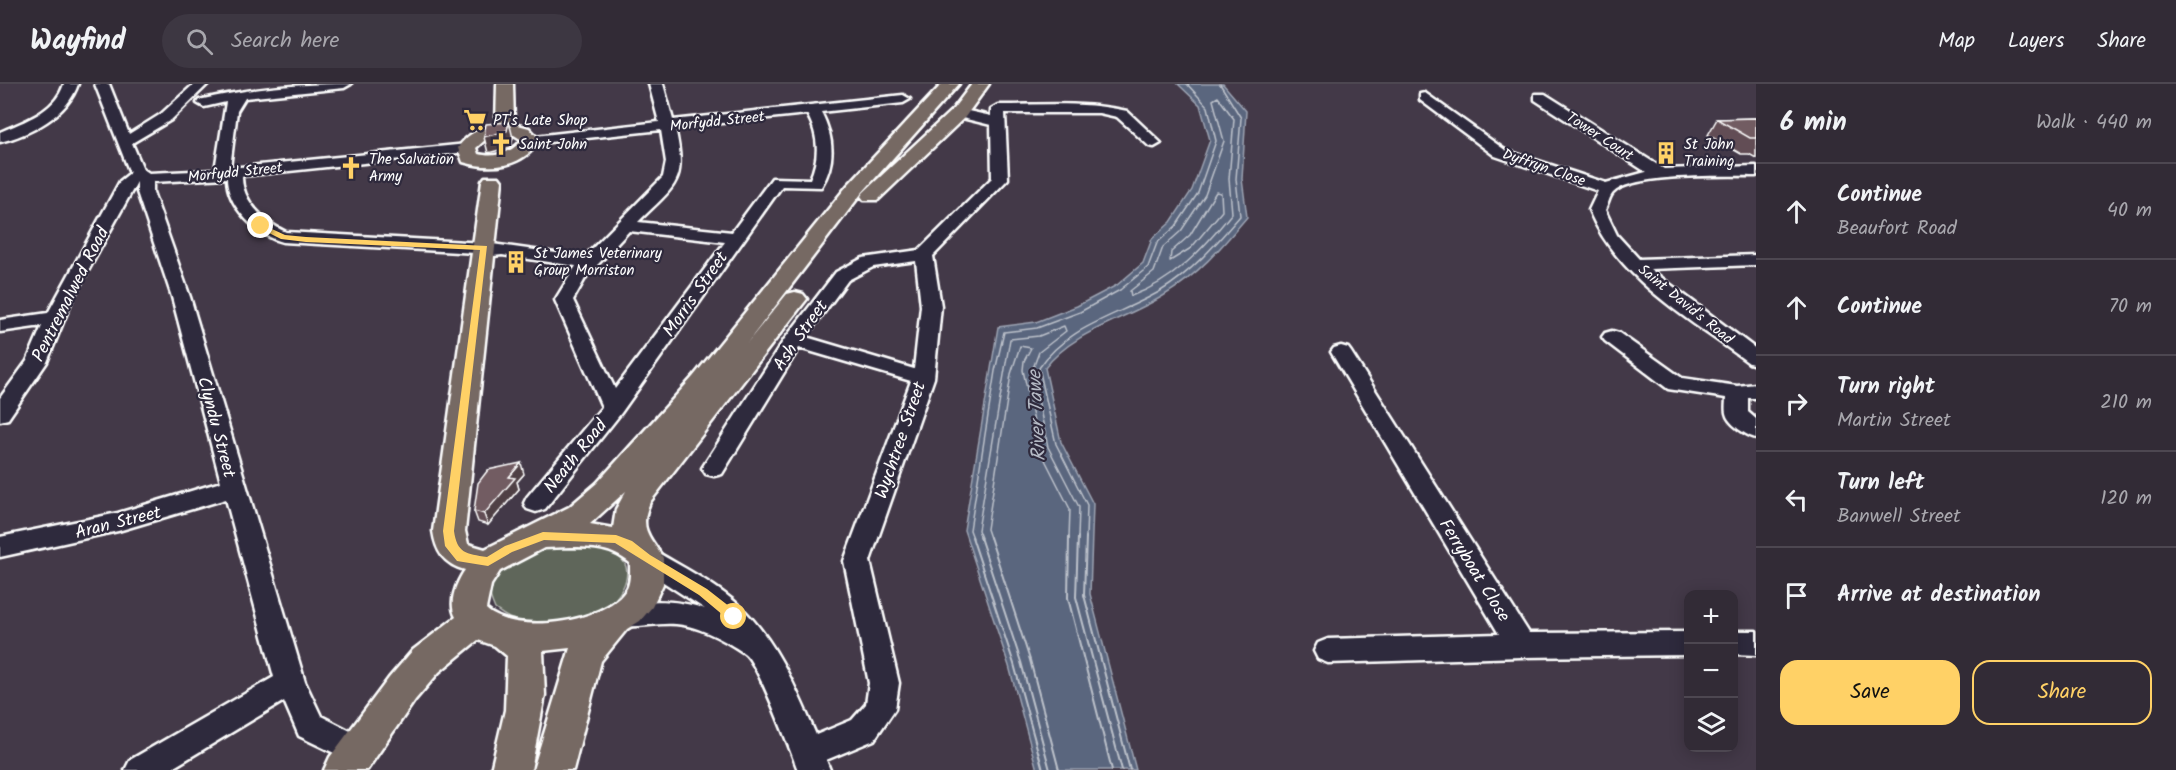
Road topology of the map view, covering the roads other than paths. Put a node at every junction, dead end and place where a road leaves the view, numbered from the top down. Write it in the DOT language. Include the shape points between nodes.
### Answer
graph roads {
  1 [pos="71,84"];
  2 [pos="102,84"];
  3 [pos="201,84"];
  4 [pos="344,84"];
  5 [pos="505,84"];
  6 [pos="656,84"];
  7 [pos="935,84"];
  8 [pos="951,84"];
  9 [pos="966,84"];
  10 [pos="981,84"];
  11 [pos="241,94"];
  12 [pos="1425,97"];
  13 [pos="1540,97"];
  14 [pos="903,99"];
  15 [pos="204,104"];
  16 [pos="813,111"];
  17 [pos="959,112"];
  18 [pos="998,115"];
  19 [pos="667,126"];
  20 [pos="505,129"];
  21 [pos="0,138"];
  22 [pos="531,140"];
  23 [pos="125,141"];
  24 [pos="1154,143"];
  25 [pos="484,163"];
  26 [pos="1756,171"];
  27 [pos="229,173"];
  28 [pos="1660,174"];
  29 [pos="142,176"];
  30 [pos="1608,189"];
  31 [pos="862,194"];
  32 [pos="628,226"];
  33 [pos="735,238"];
  34 [pos="484,250"];
  35 [pos="924,255"];
  36 [pos="1756,260"];
  37 [pos="589,263"];
  38 [pos="1636,264"];
  39 [pos="57,318"];
  40 [pos="0,326"];
  41 [pos="1612,337"];
  42 [pos="794,340"];
  43 [pos="1341,352"];
  44 [pos="1756,359"];
  45 [pos="922,378"];
  46 [pos="1747,392"];
  47 [pos="613,408"];
  48 [pos="0,414"];
  49 [pos="1756,431"];
  50 [pos="714,468"];
  51 [pos="234,487"];
  52 [pos="536,504"];
  53 [pos="543,536"];
  54 [pos="0,547"];
  55 [pos="642,554"];
  56 [pos="488,562"];
  57 [pos="618,618"];
  58 [pos="490,627"];
  59 [pos="1738,643"];
  60 [pos="1756,643"];
  61 [pos="1684,644"];
  62 [pos="1521,645"];
  63 [pos="756,647"];
  64 [pos="1328,651"];
  65 [pos="290,682"];
  66 [pos="350,760"];
  67 [pos="811,761"];
  68 [pos="141,770"];
  69 [pos="511,770"];
  70 [pos="553,770"];
  1 -- 21 [label="street" via="68,96 53,111"];
  2 -- 23 [label="street, Clyndu Street"];
  3 -- 23 [label="street" via="183,105 140,136"];
  4 -- 11 [label="street"];
  5 -- 20 [label="main road"];
  6 -- 19 [label="street"];
  7 -- 31 [label="main road" via="864,163 856,178"];
  8 -- 31 [label="main road"];
  9 -- 31 [label="main road"];
  10 -- 17 [label="main road"];
  11 -- 15 [label="street"];
  11 -- 27 [label="street" via="232,102 230,111"];
  12 -- 30 [label="street, Dyffryn Close" via="1500,153"];
  13 -- 28 [label="street, Tower Court"];
  14 -- 16 [label="street, Morfydd Street"];
  16 -- 19 [label="street, Morfydd Street"];
  16 -- 33 [label="street, Morris Street" via="824,130 824,167 815,184 778,181"];
  17 -- 18 [label="street"];
  17 -- 31 [label="main road"];
  18 -- 24 [label="street" via="1099,109 1122,114"];
  18 -- 35 [label="street" via="1000,179"];
  19 -- 22 [label="street, Morfydd Street"];
  19 -- 32 [label="street" via="673,170 669,180"];
  20 -- 22 [label="main road" via="522,131"];
  20 -- 25 [label="main road" via="471,140"];
  22 -- 25 [label="main road" via="527,147"];
  23 -- 29 [label="street, Clyndu Street"];
  25 -- 27 [label="street, Morfydd Street"];
  25 -- 34 [label="main road"];
  26 -- 28 [label="street"];
  27 -- 29 [label="street, Morfydd Street"];
  27 -- 34 [label="street" via="235,190 261,226 283,237"];
  28 -- 30 [label="street" via="1630,179"];
  29 -- 39 [label="street, Pentremalwed Road" via="128,181"];
  29 -- 51 [label="street, Clyndu Street" via="181,297"];
  30 -- 38 [label="street, Saint David's Road" via="1597,210 1610,238"];
  31 -- 53 [label="main road" via="608,491 580,515"];
  31 -- 55 [label="main road" via="734,379 629,510 628,530"];
  32 -- 33 [label="street"];
  32 -- 37 [label="street"];
  33 -- 47 [label="street, Morris Street"];
  34 -- 37 [label="street"];
  34 -- 56 [label="main road" via="448,531 451,546 461,558"];
  35 -- 42 [label="street, Ash Street" via="868,262 842,276"];
  35 -- 45 [label="street, Wychtree Street" via="930,306"];
  36 -- 38 [label="street"];
  37 -- 47 [label="street" via="570,285 564,300"];
  38 -- 44 [label="street, Saint David's Road"];
  39 -- 40 [label="street"];
  39 -- 48 [label="street, Pentremalwed Road" via="37,362"];
  41 -- 46 [label="street" via="1676,384"];
  42 -- 45 [label="street"];
  42 -- 50 [label="street, Ash Street"];
  43 -- 62 [label="street, Ferryboat Close"];
  45 -- 67 [label="street, Wychtree Street" via="857,561 884,683 880,709 863,730"];
  46 -- 49 [label="street" via="1737,414"];
  47 -- 52 [label="street, Neath Road"];
  51 -- 54 [label="street, Aran Street" via="95,529"];
  51 -- 65 [label="street, Clyndu Street"];
  53 -- 55 [label="main road" via="606,537"];
  53 -- 56 [label="main road" via="508,549"];
  55 -- 57 [label="main road" via="648,579 639,600"];
  55 -- 63 [label="street" via="703,592 734,617"];
  56 -- 58 [label="main road" via="474,583 469,609"];
  57 -- 58 [label="main road" via="574,634 524,636"];
  57 -- 63 [label="street" via="684,612"];
  57 -- 70 [label="main road" via="583,658"];
  58 -- 66 [label="main road" via="426,661"];
  58 -- 69 [label="main road" via="525,649 525,708"];
  59 -- 60 [label="street"];
  61 -- 62 [label="street"];
  62 -- 64 [label="street"];
  63 -- 67 [label="street"];
  65 -- 66 [label="street, Clyndu Street" via="310,726"];
  65 -- 68 [label="street"];
}
